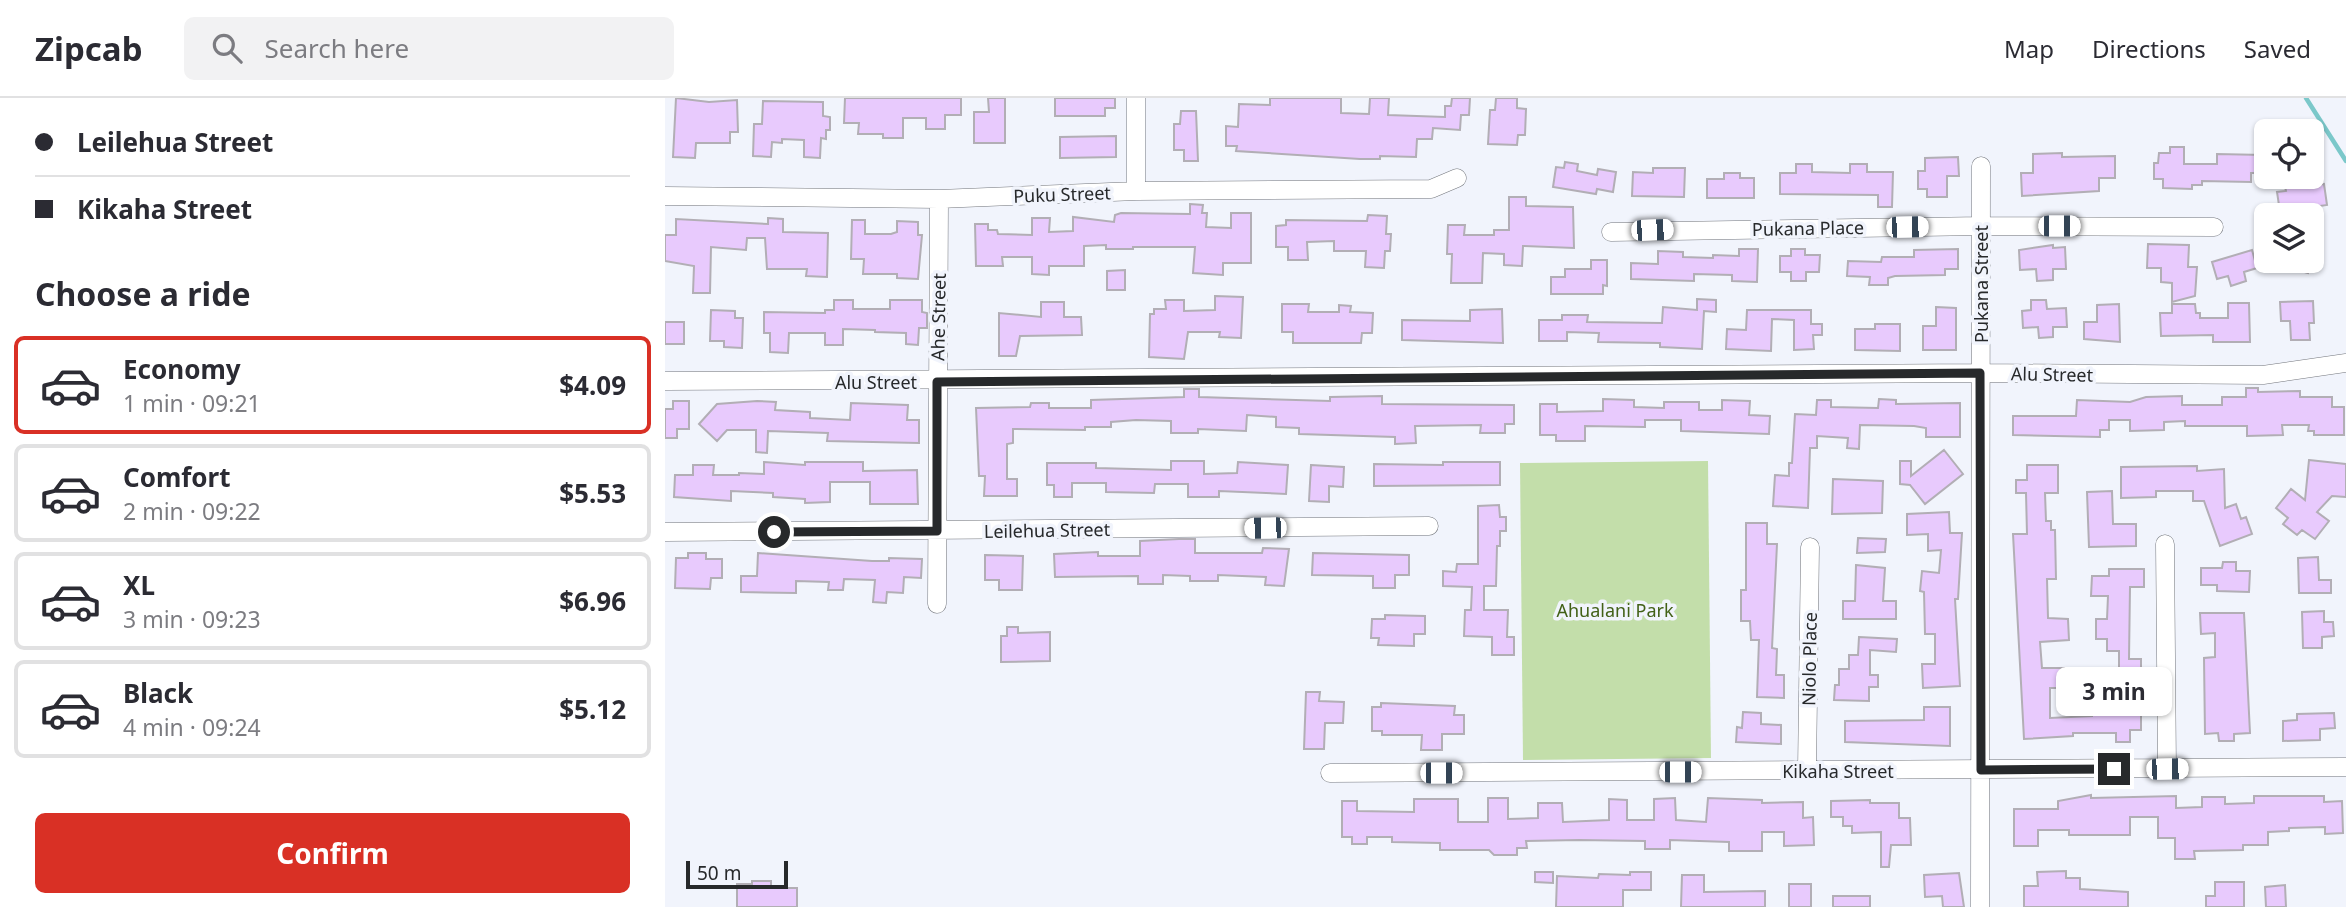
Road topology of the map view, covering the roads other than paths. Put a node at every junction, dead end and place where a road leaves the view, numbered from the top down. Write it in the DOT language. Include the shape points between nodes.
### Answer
graph roads {
  1 [pos="1136,98"];
  2 [pos="1981,166"];
  3 [pos="1457,178"];
  4 [pos="1136,191"];
  5 [pos="665,196"];
  6 [pos="939,199"];
  7 [pos="1982,226"];
  8 [pos="2214,227"];
  9 [pos="1611,232"];
  10 [pos="2346,363"];
  11 [pos="1980,373"];
  12 [pos="665,382"];
  13 [pos="937,382"];
  14 [pos="1429,526"];
  15 [pos="937,531"];
  16 [pos="665,532"];
  17 [pos="2165,544"];
  18 [pos="1810,547"];
  19 [pos="937,604"];
  20 [pos="2346,767"];
  21 [pos="2167,769"];
  22 [pos="1981,770"];
  23 [pos="1807,771"];
  24 [pos="1330,773"];
  25 [pos="1980,907"];
  1 -- 4 [label="street"];
  2 -- 7 [label="street, Pukana Street"];
  3 -- 4 [label="street, Puku Street" via="1431,189"];
  4 -- 6 [label="street, Puku Street"];
  5 -- 6 [label="street, Puku Street"];
  6 -- 13 [label="street, Ahe Street"];
  7 -- 8 [label="street, Pukana Place"];
  7 -- 9 [label="street, Pukana Place"];
  7 -- 11 [label="street, Pukana Street"];
  10 -- 11 [label="street, Alu Street" via="2263,375"];
  11 -- 13 [label="street, Alu Street"];
  11 -- 22 [label="street, Pukana Street"];
  12 -- 13 [label="street, Alu Street"];
  13 -- 15 [label="street, Ahe Street"];
  14 -- 15 [label="street, Leilehua Street"];
  15 -- 16 [label="street, Leilehua Street"];
  15 -- 19 [label="street, Ahe Street"];
  17 -- 21 [label="street"];
  18 -- 23 [label="street, Niolo Place"];
  20 -- 21 [label="street, Kikaha Street"];
  21 -- 22 [label="street, Kikaha Street"];
  22 -- 23 [label="street, Kikaha Street"];
  22 -- 25 [label="street, Pukana Street"];
  23 -- 24 [label="street, Kikaha Street"];
}
